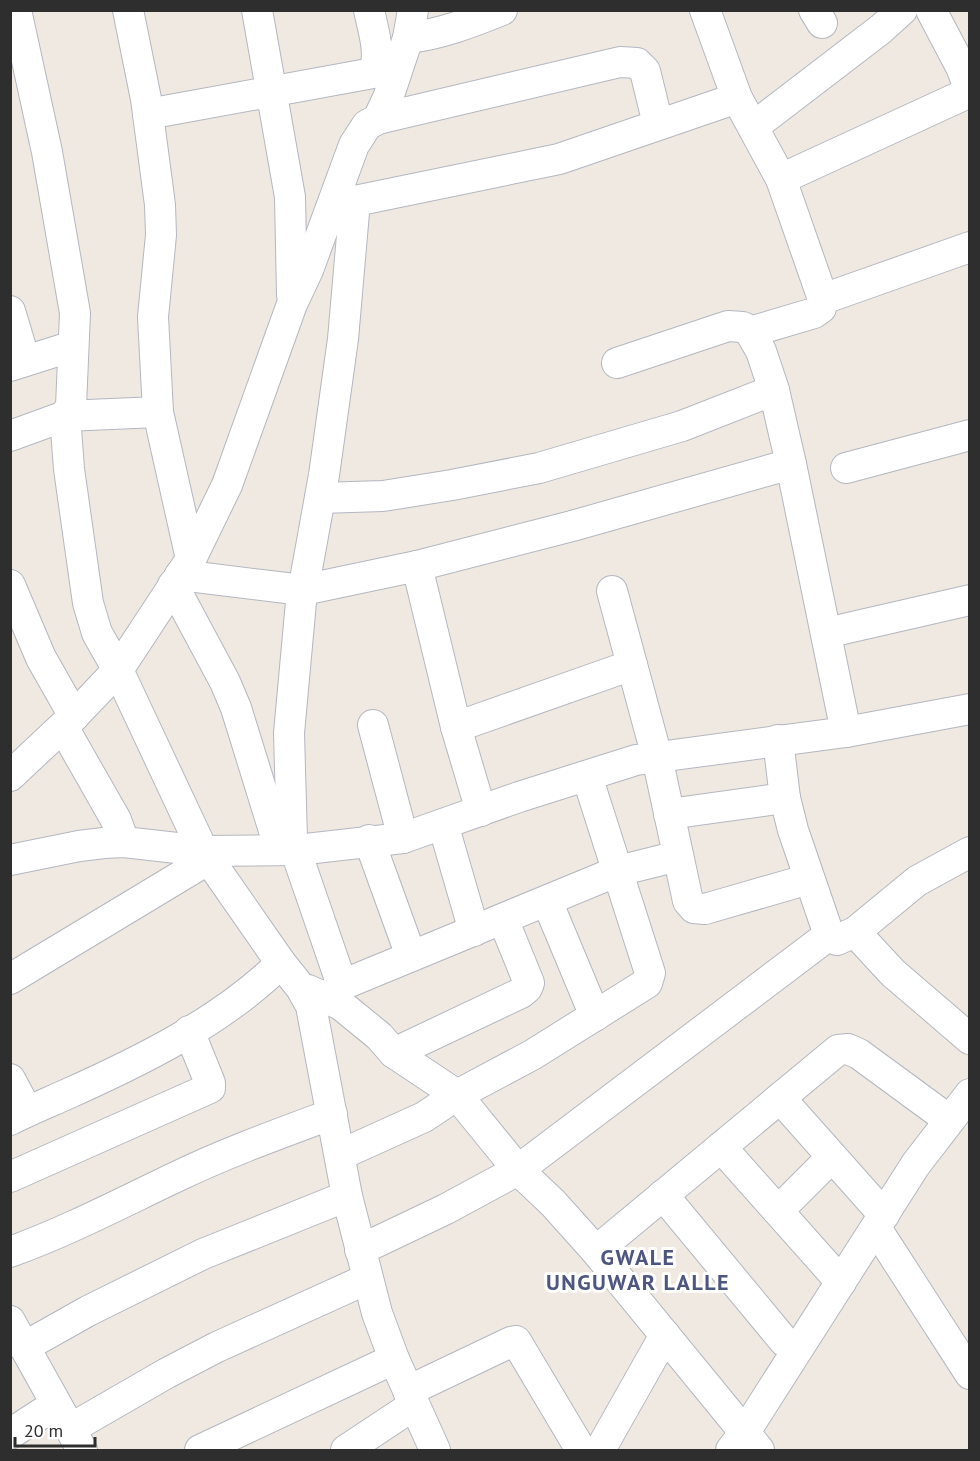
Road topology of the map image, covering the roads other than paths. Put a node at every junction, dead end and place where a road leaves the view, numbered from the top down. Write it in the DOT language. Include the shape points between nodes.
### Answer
graph roads {
  1 [pos="16,10"];
  2 [pos="128,10"];
  3 [pos="257,10"];
  4 [pos="369,10"];
  5 [pos="501,10"];
  6 [pos="705,10"];
  7 [pos="902,10"];
  8 [pos="931,10"];
  9 [pos="410,24"];
  10 [pos="967,77"];
  11 [pos="271,91"];
  12 [pos="737,98"];
  13 [pos="148,114"];
  14 [pos="378,119"];
  15 [pos="658,124"];
  16 [pos="753,127"];
  17 [pos="781,179"];
  18 [pos="344,201"];
  19 [pos="969,247"];
  20 [pos="823,299"];
  21 [pos="292,304"];
  22 [pos="10,311"];
  23 [pos="750,332"];
  24 [pos="73,346"];
  25 [pos="617,363"];
  26 [pos="18,364"];
  27 [pos="774,390"];
  28 [pos="158,412"];
  29 [pos="65,416"];
  30 [pos="969,435"];
  31 [pos="10,436"];
  32 [pos="791,464"];
  33 [pos="846,468"];
  34 [pos="320,498"];
  35 [pos="417,566"];
  36 [pos="181,573"];
  37 [pos="10,585"];
  38 [pos="303,590"];
  39 [pos="612,591"];
  40 [pos="969,600"];
  41 [pos="826,633"];
  42 [pos="632,665"];
  43 [pos="118,670"];
  44 [pos="967,718"];
  45 [pos="69,721"];
  46 [pos="373,725"];
  47 [pos="456,727"];
  48 [pos="846,732"];
  49 [pos="778,740"];
  50 [pos="657,757"];
  51 [pos="10,776"];
  52 [pos="587,776"];
  53 [pos="785,798"];
  54 [pos="481,811"];
  55 [pos="669,814"];
  56 [pos="443,824"];
  57 [pos="403,838"];
  58 [pos="369,840"];
  59 [pos="124,842"];
  60 [pos="294,845"];
  61 [pos="969,852"];
  62 [pos="206,855"];
  63 [pos="678,856"];
  64 [pos="10,860"];
  65 [pos="618,871"];
  66 [pos="809,879"];
  67 [pos="547,900"];
  68 [pos="503,919"];
  69 [pos="474,931"];
  70 [pos="842,934"];
  71 [pos="411,956"];
  72 [pos="572,962"];
  73 [pos="281,963"];
  74 [pos="10,979"];
  75 [pos="529,983"];
  76 [pos="323,990"];
  77 [pos="595,1016"];
  78 [pos="189,1031"];
  79 [pos="969,1039"];
  80 [pos="394,1053"];
  81 [pos="10,1078"];
  82 [pos="969,1094"];
  83 [pos="457,1095"];
  84 [pos="780,1098"];
  85 [pos="332,1114"];
  86 [pos="19,1116"];
  87 [pos="950,1120"];
  88 [pos="721,1148"];
  89 [pos="340,1155"];
  90 [pos="832,1157"];
  91 [pos="518,1170"];
  92 [pos="10,1178"];
  93 [pos="663,1195"];
  94 [pos="347,1196"];
  95 [pos="778,1211"];
  96 [pos="880,1222"];
  97 [pos="360,1250"];
  98 [pos="596,1251"];
  99 [pos="10,1252"];
  100 [pos="368,1279"];
  101 [pos="841,1282"];
  102 [pos="16,1335"];
  103 [pos="665,1335"];
  104 [pos="784,1341"];
  105 [pos="394,1359"];
  106 [pos="969,1374"];
  107 [pos="411,1398"];
  108 [pos="69,1428"];
  109 [pos="10,1434"];
  110 [pos="745,1444"];
  111 [pos="200,1450"];
  112 [pos="346,1450"];
  113 [pos="435,1450"];
  114 [pos="597,1450"];
  1 -- 24 [label="street" via="47,152 73,301"];
  2 -- 13 [label="street"];
  3 -- 11 [label="street"];
  4 -- 11 [label="street" via="377,55 373,73"];
  5 -- 9 [label="street" via="445,32"];
  6 -- 12 [label="street"];
  7 -- 16 [label="street"];
  8 -- 10 [label="street"];
  9 -- 14 [label="street"];
  10 -- 17 [label="street"];
  11 -- 13 [label="street"];
  11 -- 21 [label="street" via="290,197"];
  12 -- 15 [label="street"];
  12 -- 16 [label="street"];
  13 -- 28 [label="street" via="160,205 153,317"];
  14 -- 15 [label="street" via="620,62 637,63 645,71"];
  14 -- 18 [label="street" via="367,124 359,136"];
  15 -- 18 [label="street" via="559,159"];
  16 -- 17 [label="street"];
  17 -- 20 [label="street"];
  18 -- 21 [label="street"];
  18 -- 34 [label="street" via="343,339"];
  19 -- 20 [label="street"];
  20 -- 23 [label="street" via="814,314"];
  21 -- 36 [label="street" via="227,484"];
  22 -- 26 [label="street"];
  23 -- 25 [label="street" via="728,326"];
  23 -- 27 [label="street"];
  24 -- 26 [label="street"];
  24 -- 29 [label="street" via="71,406"];
  27 -- 32 [label="street"];
  27 -- 34 [label="street" via="682,426 539,468 383,496"];
  28 -- 29 [label="street"];
  28 -- 36 [label="street"];
  29 -- 31 [label="street"];
  29 -- 43 [label="street" via="88,603 97,633"];
  30 -- 33 [label="street"];
  32 -- 35 [label="street"];
  32 -- 41 [label="street"];
  34 -- 38 [label="street"];
  35 -- 38 [label="street"];
  35 -- 47 [label="street"];
  36 -- 38 [label="street"];
  36 -- 43 [label="street"];
  36 -- 60 [label="street" via="236,708 276,837"];
  37 -- 45 [label="street"];
  38 -- 60 [label="street" via="288,733"];
  39 -- 42 [label="street"];
  40 -- 41 [label="street"];
  41 -- 48 [label="street"];
  42 -- 47 [label="street"];
  42 -- 50 [label="street"];
  43 -- 45 [label="street"];
  43 -- 62 [label="street"];
  44 -- 48 [label="street"];
  45 -- 51 [label="street"];
  45 -- 59 [label="street"];
  46 -- 57 [label="street"];
  47 -- 54 [label="street"];
  48 -- 49 [label="street"];
  49 -- 50 [label="street"];
  49 -- 53 [label="street"];
  50 -- 52 [label="street"];
  50 -- 55 [label="street"];
  52 -- 54 [label="street"];
  52 -- 65 [label="street"];
  53 -- 55 [label="street"];
  53 -- 66 [label="street"];
  54 -- 56 [label="street"];
  55 -- 63 [label="street"];
  56 -- 57 [label="street"];
  56 -- 69 [label="street"];
  57 -- 58 [label="street"];
  58 -- 60 [label="street"];
  58 -- 71 [label="street"];
  59 -- 62 [label="street"];
  59 -- 64 [label="street" via="79,846"];
  60 -- 62 [label="street"];
  60 -- 76 [label="street"];
  61 -- 70 [label="street" via="917,881"];
  62 -- 73 [label="street"];
  62 -- 74 [label="street"];
  63 -- 65 [label="street"];
  63 -- 66 [label="street" via="688,901 694,908 705,909"];
  65 -- 67 [label="street"];
  65 -- 77 [label="street" via="650,973 643,987"];
  66 -- 70 [label="street"];
  67 -- 68 [label="street"];
  67 -- 72 [label="street"];
  68 -- 69 [label="street"];
  68 -- 75 [label="street"];
  69 -- 71 [label="street"];
  70 -- 79 [label="street"];
  70 -- 91 [label="street"];
  71 -- 76 [label="street"];
  72 -- 75 [label="street"];
  72 -- 77 [label="street"];
  73 -- 76 [label="street"];
  73 -- 78 [label="street" via="221,1014"];
  75 -- 80 [label="street" via="521,993"];
  76 -- 80 [label="street"];
  76 -- 85 [label="street" via="311,1006"];
  77 -- 83 [label="street"];
  78 -- 86 [label="street" via="117,1071"];
  78 -- 92 [label="street" via="210,1088"];
  80 -- 83 [label="street"];
  81 -- 86 [label="street"];
  82 -- 87 [label="street"];
  83 -- 89 [label="street" via="424,1117"];
  83 -- 91 [label="street"];
  84 -- 87 [label="street" via="838,1050 848,1049"];
  84 -- 88 [label="street"];
  84 -- 90 [label="street"];
  85 -- 89 [label="street"];
  85 -- 99 [label="street" via="180,1175"];
  87 -- 96 [label="street" via="916,1164"];
  88 -- 93 [label="street"];
  88 -- 95 [label="street"];
  89 -- 94 [label="street"];
  90 -- 95 [label="street"];
  90 -- 96 [label="street"];
  91 -- 97 [label="street"];
  91 -- 98 [label="street"];
  93 -- 98 [label="street"];
  93 -- 104 [label="street"];
  94 -- 97 [label="street"];
  94 -- 102 [label="street" via="203,1254 88,1311"];
  95 -- 101 [label="street"];
  96 -- 101 [label="street"];
  96 -- 106 [label="street"];
  97 -- 100 [label="street"];
  98 -- 103 [label="street"];
  100 -- 105 [label="street"];
  100 -- 108 [label="street" via="217,1347"];
  101 -- 110 [label="street"];
  102 -- 108 [label="street"];
  103 -- 110 [label="street"];
  103 -- 114 [label="street"];
  105 -- 107 [label="street"];
  105 -- 111 [label="street"];
  107 -- 112 [label="street"];
  107 -- 113 [label="street"];
  107 -- 114 [label="street" via="516,1341"];
  108 -- 109 [label="street"];
}
